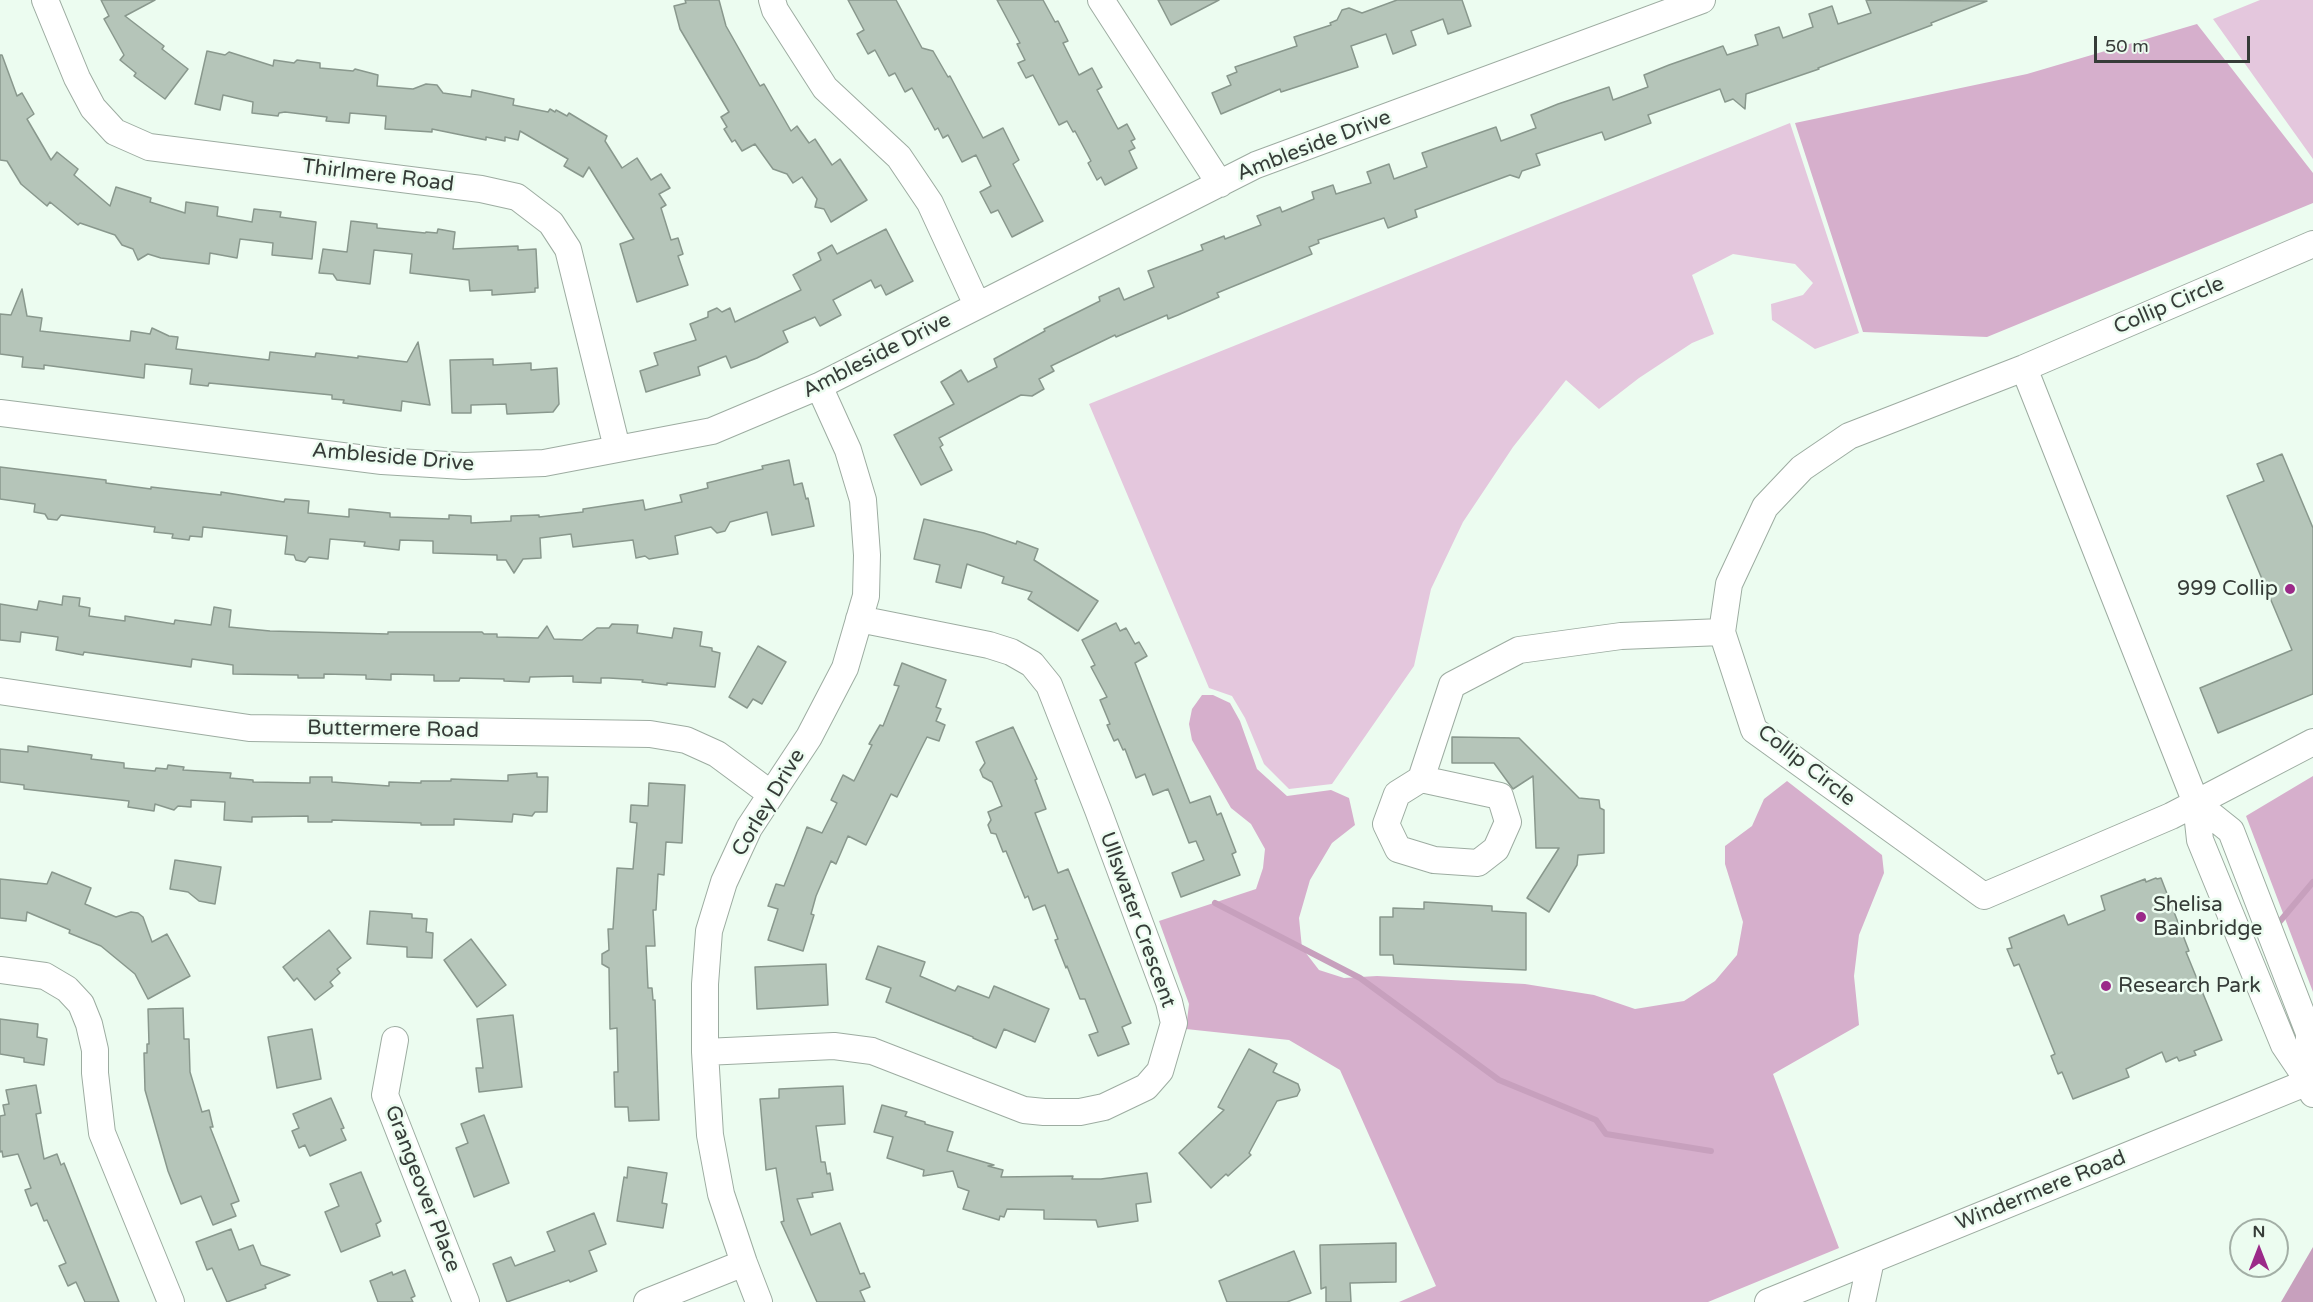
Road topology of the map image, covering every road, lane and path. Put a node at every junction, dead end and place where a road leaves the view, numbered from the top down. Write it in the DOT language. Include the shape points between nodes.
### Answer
graph roads {
  1 [pos="45,0"];
  2 [pos="772,0"];
  3 [pos="1101,0"];
  4 [pos="1702,0"];
  5 [pos="1220,184"];
  6 [pos="2313,244"];
  7 [pos="978,305"];
  8 [pos="2024,368"];
  9 [pos="819,386"];
  10 [pos="0,413"];
  11 [pos="617,448"];
  12 [pos="859,619"];
  13 [pos="1722,632"];
  14 [pos="0,691"];
  15 [pos="2313,742"];
  16 [pos="1421,779"];
  17 [pos="771,794"];
  18 [pos="2196,803"];
  19 [pos="0,970"];
  20 [pos="395,1040"];
  21 [pos="705,1052"];
  22 [pos="2312,1086"];
  23 [pos="1871,1260"];
  24 [pos="744,1263"];
  25 [pos="171,1302"];
  26 [pos="466,1302"];
  27 [pos="647,1302"];
  28 [pos="759,1302"];
  29 [pos="1768,1302"];
  30 [pos="1862,1302"];
  1 -- 11 [label="street, Thirlmere Road" via="93,108 115,132 149,147 517,196 551,223 568,249"];
  2 -- 7 [label="street" via="825,88 906,166 930,203"];
  3 -- 5 [label="street"];
  4 -- 5 [label="street, Ambleside Drive" via="1256,165"];
  5 -- 7 [label="street, Ambleside Drive"];
  6 -- 8 [label="street, Collip Circle"];
  7 -- 9 [label="street, Ambleside Drive"];
  8 -- 13 [label="street, Collip Circle" via="1849,436 1802,468 1765,507 1729,584"];
  8 -- 18 [label="street"];
  9 -- 11 [label="street, Ambleside Drive" via="711,431"];
  9 -- 12 [label="street, Corley Drive" via="848,450 862,500 866,596"];
  10 -- 11 [label="street, Ambleside Drive" via="382,461 464,466 544,463"];
  12 -- 17 [label="street, Corley Drive" via="845,668 809,737"];
  12 -- 21 [label="street, Ullswater Crescent" via="1011,652 1032,664 1049,685 1169,1002 1174,1023 1160,1071 1146,1087 1104,1107 1044,1112 1024,1110 872,1051 834,1046"];
  13 -- 16 [label="street" via="1621,636 1519,650 1452,685"];
  13 -- 18 [label="street, Collip Circle" via="1754,730 1984,896"];
  14 -- 17 [label="street, Buttermere Road" via="249,728 651,734 686,740 717,754"];
  15 -- 18 [label="street, Collip Circle"];
  16 -- 16 [label="street" via="1397,794 1386,824 1398,849 1434,860 1478,863 1496,849 1508,822 1500,796"];
  17 -- 21 [label="street, Corley Drive" via="749,828 729,871 709,931"];
  18 -- 22 [label="street" via="2199,840 2284,1045"];
  18 -- 22 [label="street" via="2230,831 2309,1033"];
  19 -- 25 [label="street" via="45,976 67,989 81,1004 95,1050 102,1133"];
  20 -- 26 [label="street, Grangeover Place" via="385,1095"];
  21 -- 24 [label="street, Corley Drive" via="710,1135 721,1194"];
  22 -- 23 [label="street, Windermere Road"];
  23 -- 29 [label="street, Windermere Road"];
  23 -- 30 [label="street"];
  24 -- 27 [label="street"];
  24 -- 28 [label="street, Corley Drive"];
}
